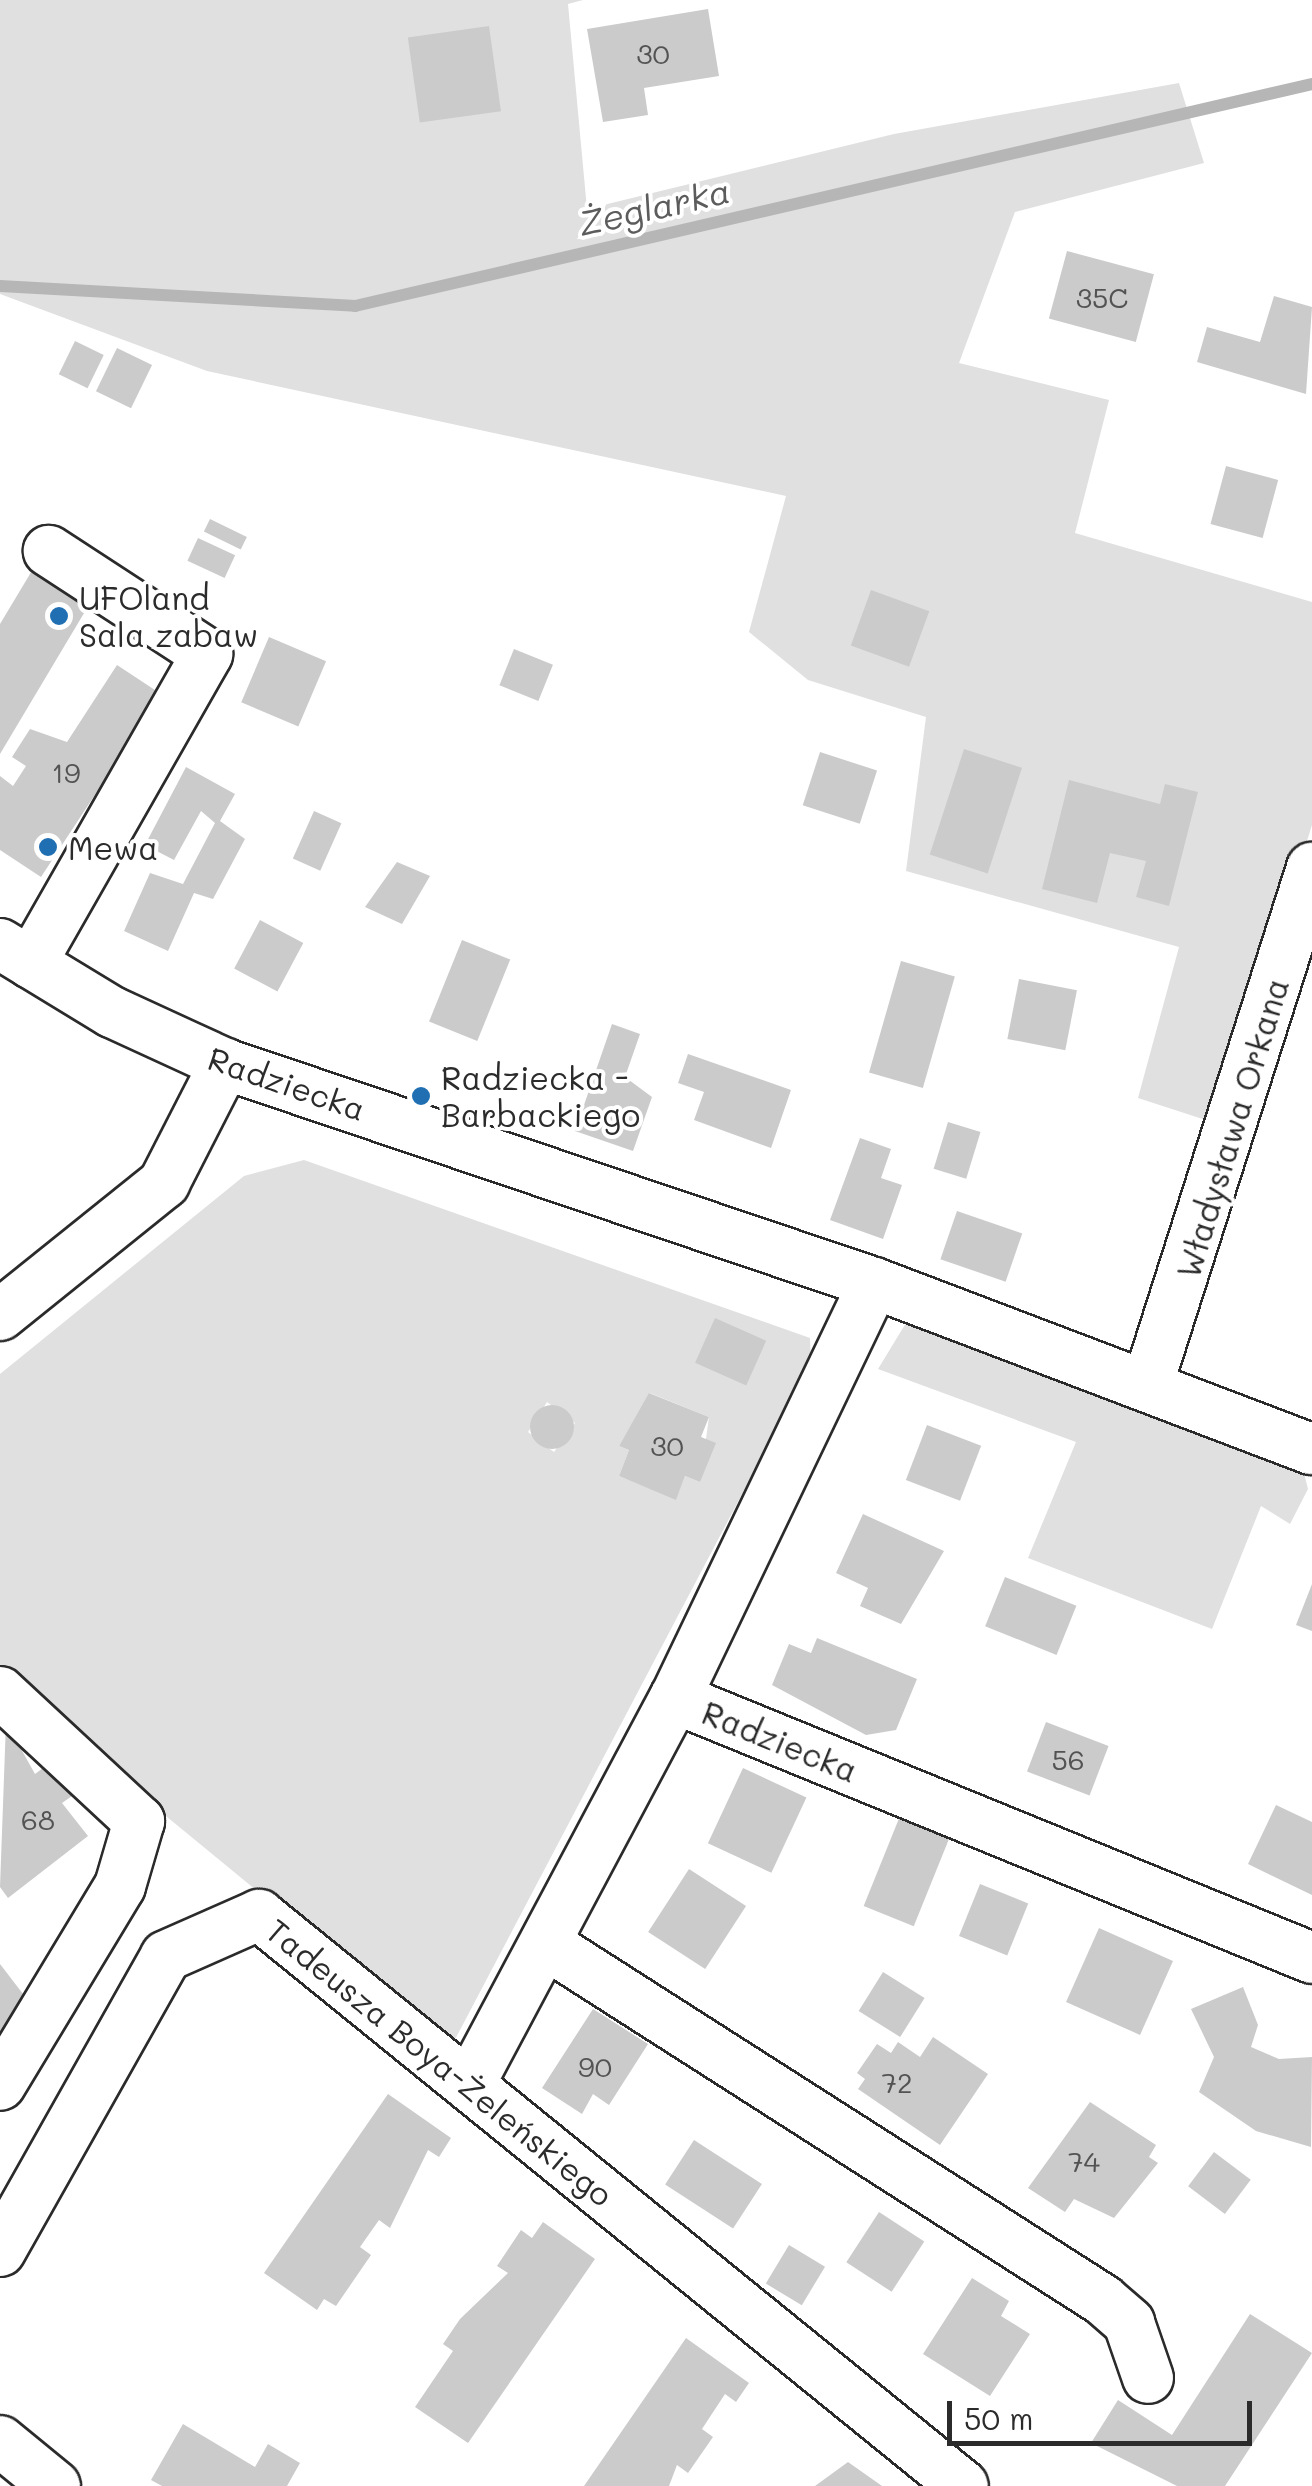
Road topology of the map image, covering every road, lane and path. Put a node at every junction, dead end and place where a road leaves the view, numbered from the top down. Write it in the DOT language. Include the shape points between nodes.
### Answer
graph roads {
  1 [pos="48,551"];
  2 [pos="1312,868"];
  3 [pos="15,953"];
  4 [pos="225,1064"];
  5 [pos="874,1283"];
  6 [pos="0,1315"];
  7 [pos="1147,1386"];
  8 [pos="1312,1448"];
  9 [pos="0,1692"];
  10 [pos="674,1698"];
  11 [pos="546,1944"];
  12 [pos="1312,1958"];
  13 [pos="0,2085"];
  14 [pos="469,2085"];
  15 [pos="0,2251"];
  16 [pos="1148,2378"];
  17 [pos="0,2441"];
  18 [pos="55,2486"];
  19 [pos="963,2486"];
  1 -- 3 [label="street" via="206,654"];
  2 -- 7 [label="street, Władysława Orkana"];
  3 -- 4 [label="street, Radziecka"];
  4 -- 5 [label="street, Radziecka"];
  4 -- 6 [label="street" via="164,1184"];
  5 -- 7 [label="street, Radziecka"];
  5 -- 10 [label="street, Radziecka"];
  7 -- 8 [label="street, Radziecka"];
  9 -- 13 [label="street" via="139,1821 120,1886"];
  10 -- 11 [label="street"];
  10 -- 12 [label="street, Radziecka"];
  11 -- 14 [label="street"];
  11 -- 16 [label="street" via="1103,2300 1129,2323"];
  14 -- 15 [label="street, Tadeusza Boya-Żeleńskiego" via="259,1915 166,1956"];
  14 -- 19 [label="street, Tadeusza Boya-Żeleńskiego"];
  17 -- 18 [label="street"];
}
